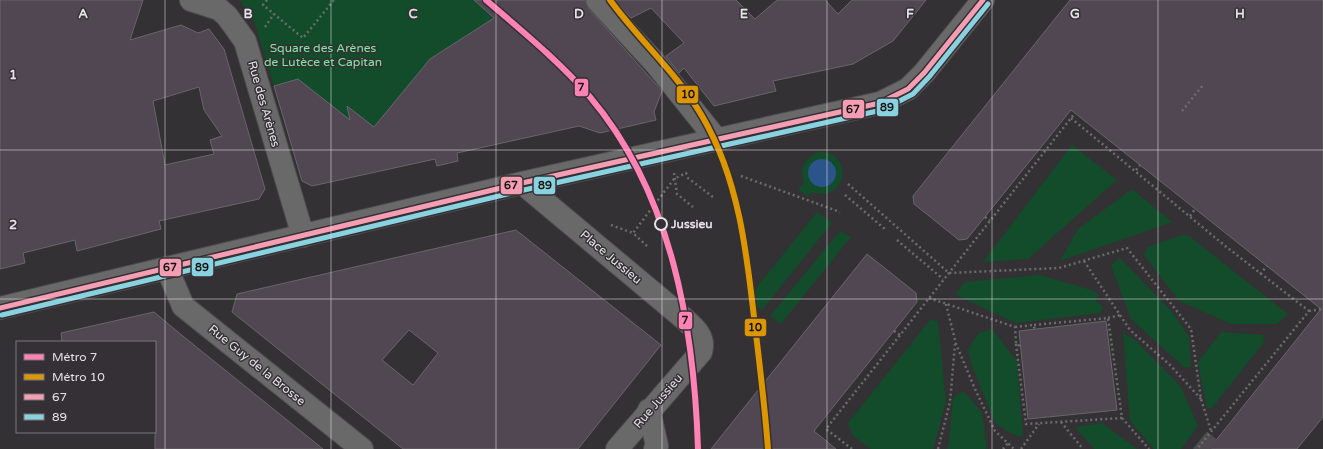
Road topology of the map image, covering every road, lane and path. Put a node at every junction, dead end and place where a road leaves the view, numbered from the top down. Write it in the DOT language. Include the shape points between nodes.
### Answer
graph roads {
  1 [pos="191,0"];
  2 [pos="267,0"];
  3 [pos="334,0"];
  4 [pos="597,0"];
  5 [pos="983,0"];
  6 [pos="1203,85"];
  7 [pos="1182,111"];
  8 [pos="1075,113"];
  9 [pos="1071,118"];
  10 [pos="717,140"];
  11 [pos="1140,165"];
  12 [pos="673,167"];
  13 [pos="1136,170"];
  14 [pos="741,176"];
  15 [pos="674,179"];
  16 [pos="522,183"];
  17 [pos="848,184"];
  18 [pos="845,195"];
  19 [pos="713,197"];
  20 [pos="693,207"];
  21 [pos="1195,209"];
  22 [pos="840,212"];
  23 [pos="1190,216"];
  24 [pos="985,217"];
  25 [pos="990,221"];
  26 [pos="886,230"];
  27 [pos="303,236"];
  28 [pos="897,240"];
  29 [pos="647,246"];
  30 [pos="1084,261"];
  31 [pos="1267,266"];
  32 [pos="168,268"];
  33 [pos="949,273"];
  34 [pos="1260,274"];
  35 [pos="943,279"];
  36 [pos="929,298"];
  37 [pos="946,304"];
  38 [pos="0,308"];
  39 [pos="1323,310"];
  40 [pos="1309,312"];
  41 [pos="1121,315"];
  42 [pos="1108,318"];
  43 [pos="1033,325"];
  44 [pos="1014,327"];
  45 [pos="1035,329"];
  46 [pos="894,331"];
  47 [pos="699,332"];
  48 [pos="900,335"];
  49 [pos="956,344"];
  50 [pos="1016,344"];
  51 [pos="1020,346"];
  52 [pos="1201,399"];
  53 [pos="650,410"];
  54 [pos="1122,418"];
  55 [pos="1061,422"];
  56 [pos="1040,423"];
  57 [pos="1211,431"];
  58 [pos="1008,443"];
  59 [pos="362,449"];
  60 [pos="617,449"];
  61 [pos="655,449"];
  62 [pos="852,449"];
  63 [pos="938,449"];
  64 [pos="1002,449"];
  65 [pos="1014,449"];
  66 [pos="1021,449"];
  67 [pos="1083,449"];
  68 [pos="1149,449"];
  69 [pos="1197,449"];
  1 -- 27 [label="street, Rue des Arènes" via="219,9 245,41"];
  2 -- 3 [label="path" via="263,5 303,38"];
  4 -- 10 [label="street" via="656,64"];
  5 -- 10 [label="street" via="908,89 880,103"];
  6 -- 7 [label="path"];
  8 -- 9 [label="path"];
  9 -- 13 [label="path"];
  9 -- 25 [label="path"];
  10 -- 16 [label="street"];
  11 -- 13 [label="path"];
  12 -- 15 [label="path"];
  13 -- 23 [label="path"];
  14 -- 22 [label="path"];
  15 -- 19 [label="path" via="686,173 688,178"];
  15 -- 20 [label="path" via="677,194"];
  15 -- 29 [label="path" via="633,233"];
  16 -- 27 [label="street"];
  16 -- 47 [label="street, Place Jussieu"];
  17 -- 33 [label="path"];
  18 -- 26 [label="path"];
  21 -- 23 [label="path"];
  23 -- 34 [label="path"];
  24 -- 25 [label="path"];
  25 -- 33 [label="path"];
  27 -- 32 [label="street"];
  28 -- 35 [label="path"];
  30 -- 33 [label="path" via="1059,268"];
  30 -- 41 [label="path"];
  30 -- 52 [label="path" via="1127,248 1191,329"];
  31 -- 34 [label="path"];
  32 -- 38 [label="street"];
  32 -- 59 [label="street, Rue Guy de la Brosse" via="183,306"];
  33 -- 35 [label="path"];
  34 -- 40 [label="path"];
  35 -- 36 [label="path"];
  36 -- 37 [label="path"];
  36 -- 48 [label="path"];
  37 -- 44 [label="path"];
  37 -- 49 [label="path"];
  39 -- 40 [label="path"];
  40 -- 57 [label="path"];
  41 -- 42 [label="path"];
  41 -- 52 [label="path" via="1130,330 1170,365"];
  42 -- 43 [label="path"];
  42 -- 54 [label="path"];
  43 -- 44 [label="path"];
  43 -- 45 [label="path"];
  44 -- 50 [label="path"];
  46 -- 48 [label="path"];
  47 -- 53 [label="street, Rue Jussieu" via="703,344 701,352"];
  48 -- 62 [label="path" via="826,428"];
  49 -- 58 [label="path" via="995,431"];
  49 -- 63 [label="path" via="950,402"];
  50 -- 51 [label="path"];
  50 -- 56 [label="path" via="1026,424"];
  52 -- 57 [label="path"];
  53 -- 60 [label="street, Rue Jussieu"];
  53 -- 61 [label="street" via="657,446"];
  54 -- 55 [label="path"];
  54 -- 68 [label="path"];
  55 -- 56 [label="path"];
  55 -- 67 [label="path"];
  56 -- 66 [label="path"];
  57 -- 69 [label="path"];
  58 -- 64 [label="path"];
  58 -- 65 [label="path"];
}
